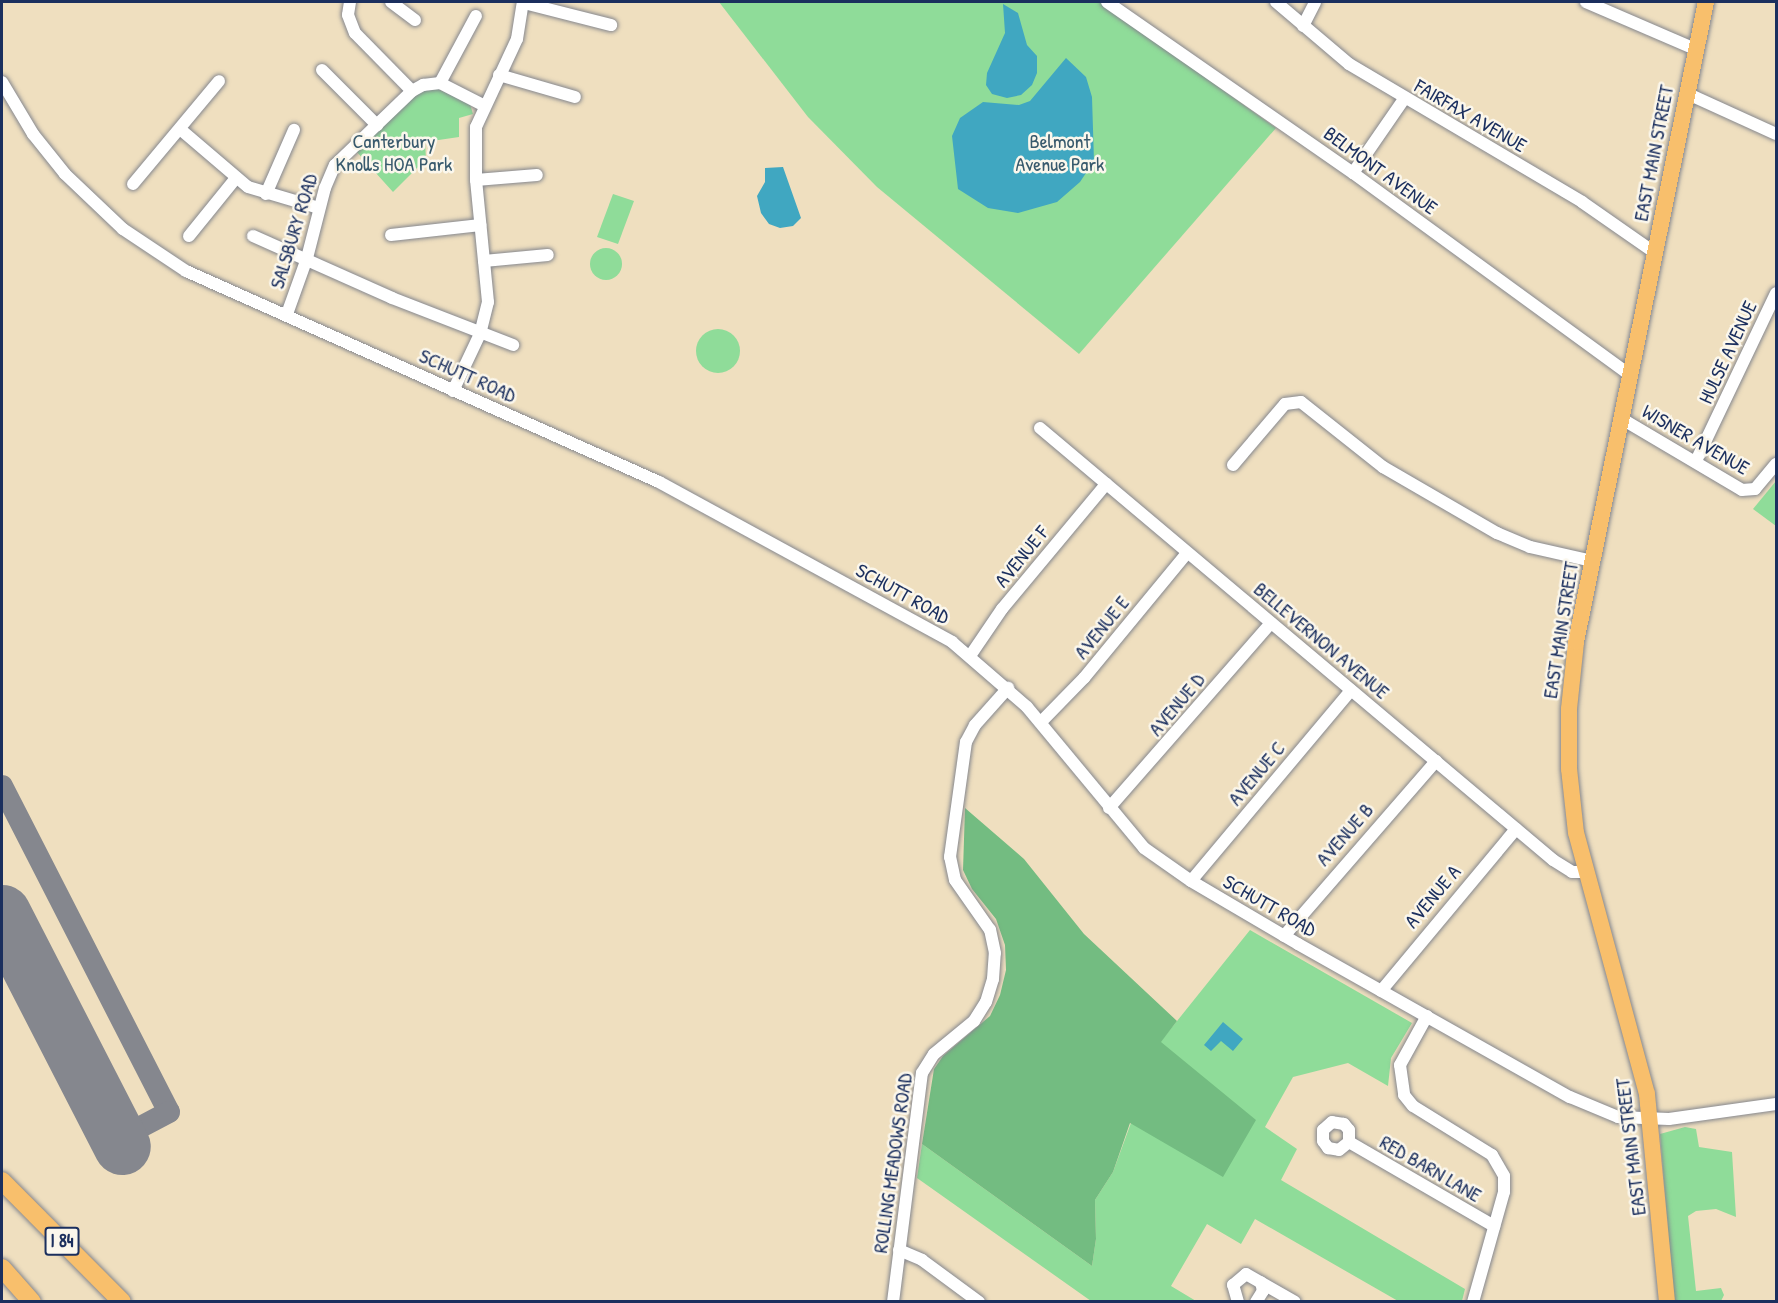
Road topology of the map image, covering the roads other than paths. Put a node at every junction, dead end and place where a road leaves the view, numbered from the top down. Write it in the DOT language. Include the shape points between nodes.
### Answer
graph roads {
  1 [pos="350,2"];
  2 [pos="391,2"];
  3 [pos="524,2"];
  4 [pos="1107,2"];
  5 [pos="1276,2"];
  6 [pos="1315,2"];
  7 [pos="1586,2"];
  8 [pos="1706,2"];
  9 [pos="476,16"];
  10 [pos="415,20"];
  11 [pos="611,25"];
  12 [pos="1303,26"];
  13 [pos="1695,49"];
  14 [pos="322,70"];
  15 [pos="499,75"];
  16 [pos="219,81"];
  17 [pos="2,82"];
  18 [pos="440,84"];
  19 [pos="412,91"];
  20 [pos="1686,93"];
  21 [pos="575,97"];
  22 [pos="1404,99"];
  23 [pos="483,105"];
  24 [pos="377,125"];
  25 [pos="180,129"];
  26 [pos="294,130"];
  27 [pos="1776,134"];
  28 [pos="1353,173"];
  29 [pos="537,175"];
  30 [pos="236,178"];
  31 [pos="476,180"];
  32 [pos="133,184"];
  33 [pos="266,194"];
  34 [pos="319,208"];
  35 [pos="480,225"];
  36 [pos="391,234"];
  37 [pos="189,236"];
  38 [pos="253,236"];
  39 [pos="1655,252"];
  40 [pos="548,255"];
  41 [pos="307,258"];
  42 [pos="484,261"];
  43 [pos="1776,293"];
  44 [pos="287,314"];
  45 [pos="480,334"];
  46 [pos="513,345"];
  47 [pos="1630,375"];
  48 [pos="453,391"];
  49 [pos="1622,418"];
  50 [pos="1040,428"];
  51 [pos="1696,461"];
  52 [pos="1776,464"];
  53 [pos="1233,465"];
  54 [pos="1106,484"];
  55 [pos="1187,553"];
  56 [pos="1592,561"];
  57 [pos="1271,623"];
  58 [pos="970,656"];
  59 [pos="1008,688"];
  60 [pos="1351,690"];
  61 [pos="1041,722"];
  62 [pos="1436,761"];
  63 [pos="1109,808"];
  64 [pos="1516,829"];
  65 [pos="1584,872"];
  66 [pos="1191,881"];
  67 [pos="1284,936"];
  68 [pos="1381,991"];
  69 [pos="1427,1017"];
  70 [pos="1776,1104"];
  71 [pos="1649,1119"];
  72 [pos="1348,1142"];
  73 [pos="2,1181"];
  74 [pos="1494,1226"];
  75 [pos="899,1250"];
  76 [pos="2,1268"];
  77 [pos="1261,1282"];
  78 [pos="32,1302"];
  79 [pos="122,1302"];
  80 [pos="892,1302"];
  81 [pos="979,1302"];
  82 [pos="1238,1302"];
  83 [pos="1256,1302"];
  84 [pos="1295,1302"];
  85 [pos="1473,1302"];
  86 [pos="1667,1302"];
  1 -- 19 [label="street" via="348,15 355,33"];
  2 -- 10 [label="street"];
  3 -- 11 [label="street"];
  3 -- 15 [label="street" via="517,39"];
  4 -- 28 [label="street, BELMONT AVENUE"];
  5 -- 12 [label="street, FAIRFAX AVENUE"];
  6 -- 12 [label="street"];
  7 -- 13 [label="street"];
  8 -- 13 [label="main road, EAST MAIN STREET"];
  9 -- 18 [label="street"];
  12 -- 22 [label="street, FAIRFAX AVENUE" via="1350,64"];
  13 -- 20 [label="main road, EAST MAIN STREET"];
  14 -- 24 [label="street"];
  15 -- 21 [label="street"];
  15 -- 23 [label="street"];
  16 -- 25 [label="street"];
  17 -- 44 [label="street, SCHUTT ROAD" via="53,160 123,229 202,280"];
  18 -- 19 [label="street"];
  18 -- 23 [label="street"];
  19 -- 24 [label="street, SALSBURY ROAD"];
  20 -- 27 [label="street"];
  20 -- 39 [label="main road, EAST MAIN STREET"];
  22 -- 28 [label="street"];
  22 -- 39 [label="street, FAIRFAX AVENUE" via="1582,202"];
  23 -- 31 [label="street" via="476,127"];
  24 -- 34 [label="street, SALSBURY ROAD" via="336,165"];
  25 -- 30 [label="street"];
  25 -- 32 [label="street"];
  26 -- 33 [label="street"];
  28 -- 47 [label="street, BELMONT AVENUE"];
  29 -- 31 [label="street"];
  30 -- 33 [label="street"];
  30 -- 37 [label="street"];
  31 -- 35 [label="street"];
  33 -- 34 [label="street"];
  34 -- 41 [label="street, SALSBURY ROAD"];
  35 -- 36 [label="street"];
  35 -- 42 [label="street"];
  38 -- 41 [label="street"];
  39 -- 47 [label="main road, EAST MAIN STREET"];
  40 -- 42 [label="street"];
  41 -- 44 [label="street, SALSBURY ROAD"];
  41 -- 45 [label="street"];
  42 -- 45 [label="street" via="488,302"];
  43 -- 51 [label="street, HULSE AVENUE"];
  44 -- 48 [label="street, SCHUTT ROAD"];
  45 -- 46 [label="street"];
  45 -- 48 [label="street"];
  47 -- 49 [label="main road, EAST MAIN STREET"];
  48 -- 58 [label="street, SCHUTT ROAD" via="659,482 911,618"];
  49 -- 51 [label="street, WISNER AVENUE"];
  49 -- 56 [label="main road, EAST MAIN STREET"];
  50 -- 54 [label="street, BELLEVERNON AVENUE"];
  51 -- 52 [label="street, WISNER AVENUE" via="1748,491 1755,489"];
  53 -- 56 [label="street" via="1285,404 1302,402 1383,467 1497,533 1530,547"];
  54 -- 55 [label="street, BELLEVERNON AVENUE"];
  54 -- 58 [label="street, AVENUE F" via="1002,609"];
  55 -- 57 [label="street, BELLEVERNON AVENUE"];
  55 -- 61 [label="street, AVENUE E" via="1084,678"];
  56 -- 65 [label="main road, EAST MAIN STREET" via="1573,656 1569,709 1573,817"];
  57 -- 60 [label="street, BELLEVERNON AVENUE"];
  57 -- 63 [label="street, AVENUE D"];
  58 -- 59 [label="street, SCHUTT ROAD"];
  59 -- 61 [label="street, SCHUTT ROAD"];
  59 -- 75 [label="street, ROLLING MEADOWS ROAD" via="975,725 966,742 950,857 955,880 990,930 995,953 993,979 978,1016 934,1054 922,1073"];
  60 -- 62 [label="street, BELLEVERNON AVENUE"];
  60 -- 66 [label="street, AVENUE C"];
  61 -- 63 [label="street, SCHUTT ROAD"];
  62 -- 64 [label="street, BELLEVERNON AVENUE"];
  62 -- 67 [label="street, AVENUE B"];
  63 -- 66 [label="street, SCHUTT ROAD" via="1144,848"];
  64 -- 65 [label="street, BELLEVERNON AVENUE" via="1566,869"];
  64 -- 68 [label="street, AVENUE A"];
  65 -- 71 [label="main road, EAST MAIN STREET" via="1637,1050"];
  66 -- 67 [label="street, SCHUTT ROAD"];
  67 -- 68 [label="street, SCHUTT ROAD"];
  68 -- 69 [label="street, SCHUTT ROAD"];
  69 -- 71 [label="street, SCHUTT ROAD" via="1594,1109 1618,1117"];
  69 -- 74 [label="street" via="1402,1059 1401,1089 1413,1106 1497,1160 1504,1181"];
  70 -- 71 [label="street, SCHUTT ROAD"];
  71 -- 86 [label="main road, EAST MAIN STREET"];
  72 -- 74 [label="street, RED BARN LANE"];
  73 -- 79 [label="highway, I 84"];
  74 -- 85 [label="street"];
  75 -- 80 [label="street, ROLLING MEADOWS ROAD"];
  75 -- 81 [label="street" via="922,1260"];
  76 -- 78 [label="highway"];
  77 -- 82 [label="street" via="1251,1274 1238,1277 1232,1289"];
  77 -- 83 [label="street" via="1263,1291"];
  77 -- 84 [label="street"];
}
